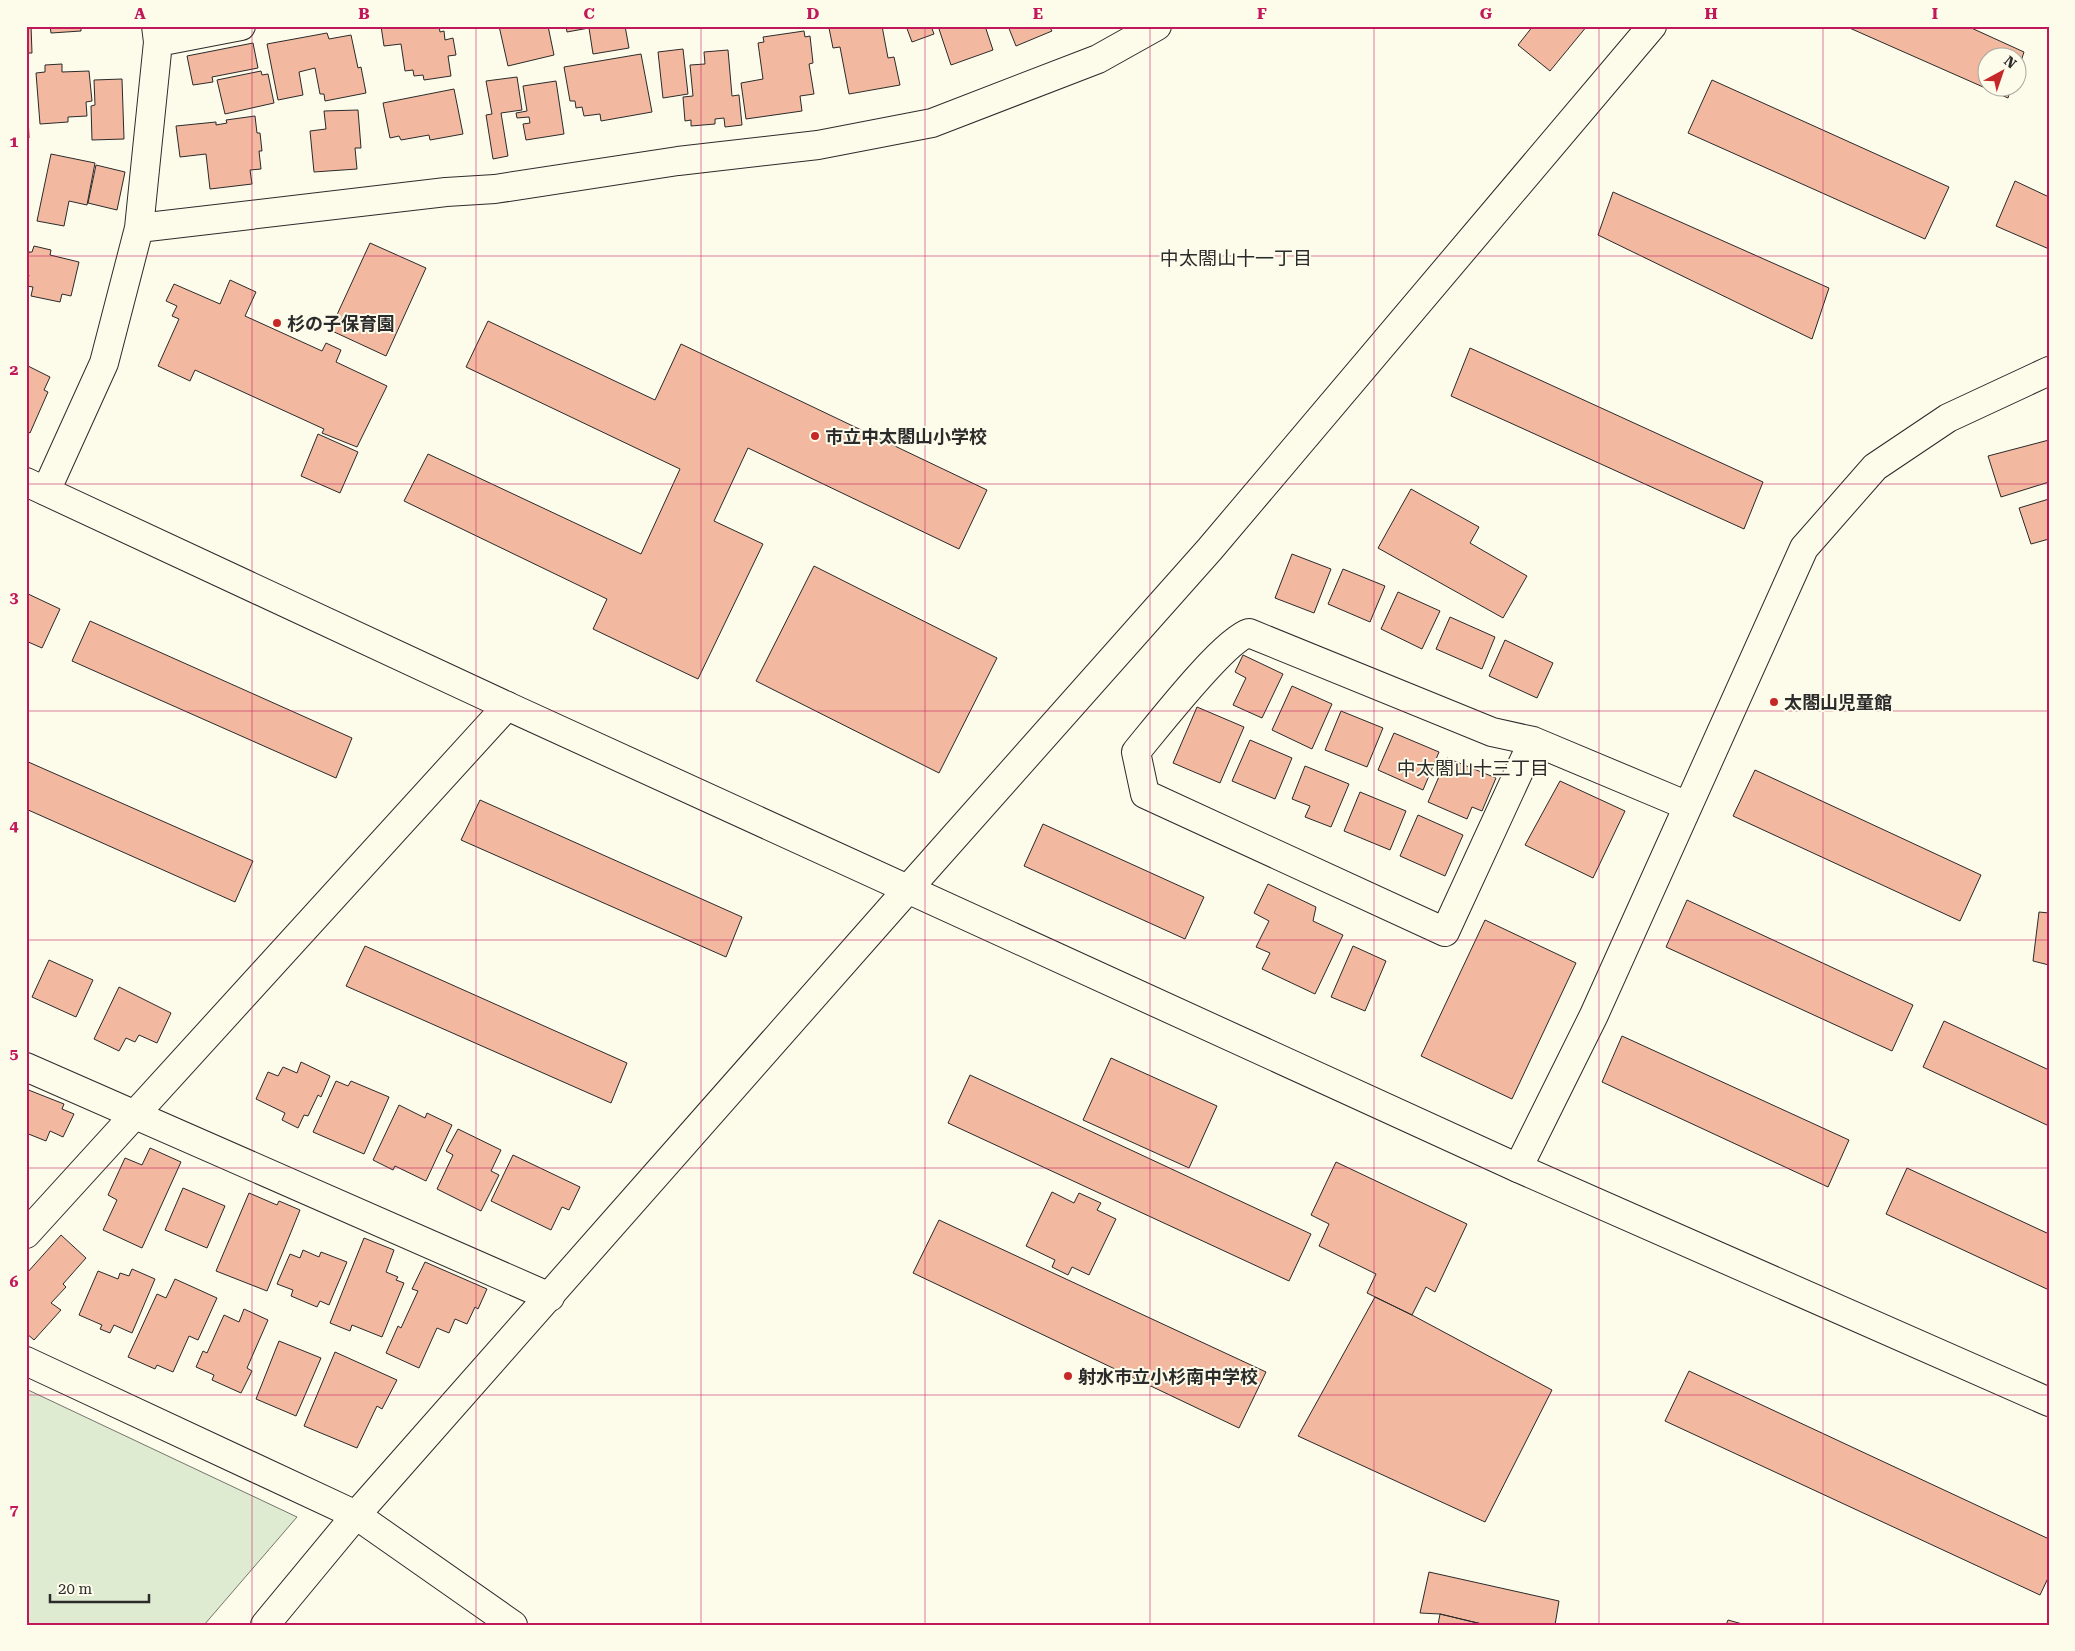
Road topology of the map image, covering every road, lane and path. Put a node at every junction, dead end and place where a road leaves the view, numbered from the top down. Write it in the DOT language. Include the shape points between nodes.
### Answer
graph roads {
  1 [pos="241,26"];
  2 [pos="1156,26"];
  3 [pos="1652,26"];
  4 [pos="157,34"];
  5 [pos="140,228"];
  6 [pos="2049,372"];
  7 [pos="36,486"];
  8 [pos="507,706"];
  9 [pos="1533,741"];
  10 [pos="1688,806"];
  11 [pos="908,889"];
  12 [pos="26,1067"];
  13 [pos="134,1114"];
  14 [pos="1518,1168"];
  15 [pos="26,1234"];
  16 [pos="550,1297"];
  17 [pos="26,1361"];
  18 [pos="2049,1402"];
  19 [pos="356,1515"];
  20 [pos="265,1625"];
  21 [pos="513,1625"];
  1 -- 4 [label="street"];
  2 -- 5 [label="street" via="1098,59 922,125 818,145 678,161 495,189"];
  3 -- 11 [label="street" via="1210,549"];
  4 -- 5 [label="street"];
  5 -- 7 [label="street" via="104,363"];
  6 -- 10 [label="street" via="1948,418 1875,467 1804,548"];
  7 -- 8 [label="street"];
  8 -- 11 [label="street"];
  8 -- 13 [label="street"];
  9 -- 9 [label="street" via="1492,732 1249,633 1215,659 1136,752 1145,794 1445,932"];
  9 -- 10 [label="street"];
  10 -- 14 [label="street" via="1594,1016"];
  11 -- 14 [label="street"];
  11 -- 16 [label="street"];
  12 -- 13 [label="street"];
  13 -- 15 [label="street"];
  13 -- 16 [label="street"];
  14 -- 18 [label="street"];
  16 -- 19 [label="street"];
  17 -- 19 [label="street"];
  19 -- 20 [label="street"];
  19 -- 21 [label="street"];
}
